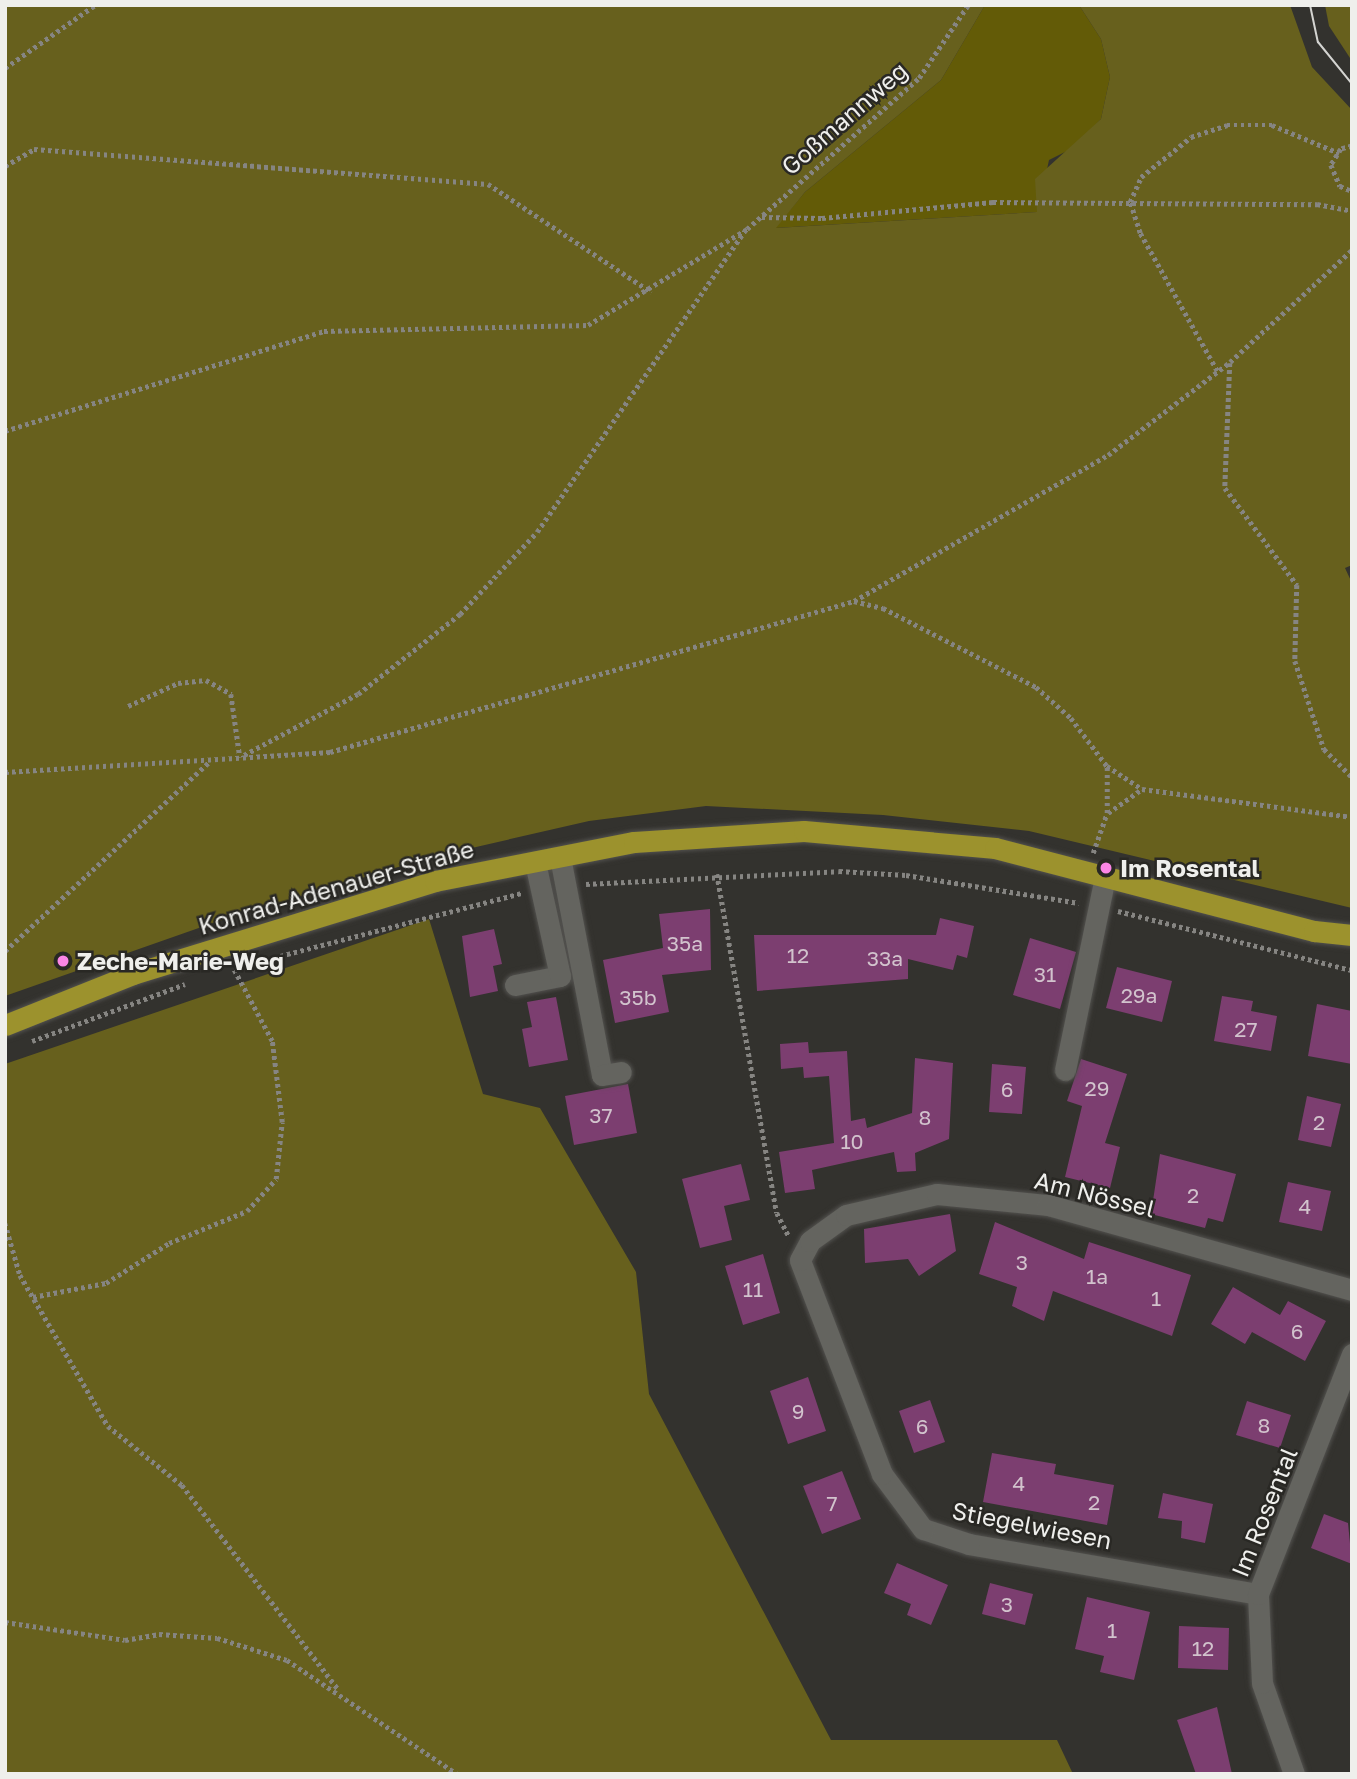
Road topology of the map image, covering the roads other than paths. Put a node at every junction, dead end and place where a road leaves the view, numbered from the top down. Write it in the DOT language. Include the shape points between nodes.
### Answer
graph roads {
  1 [pos="560,857"];
  2 [pos="535,862"];
  3 [pos="1096,874"];
  4 [pos="1352,935"];
  5 [pos="515,985"];
  6 [pos="5,1025"];
  7 [pos="1065,1070"];
  8 [pos="621,1072"];
  9 [pos="800,1260"];
  10 [pos="1352,1290"];
  11 [pos="1352,1354"];
  12 [pos="1258,1594"];
  13 [pos="1294,1774"];
  1 -- 2 [label="main road, Konrad-Adenauer-Straße"];
  1 -- 3 [label="main road, Konrad-Adenauer-Straße" via="635,842 804,831 995,848"];
  1 -- 8 [label="street" via="603,1076"];
  2 -- 5 [label="street" via="560,976"];
  2 -- 6 [label="main road, Konrad-Adenauer-Straße" via="435,881 133,974"];
  3 -- 4 [label="main road, Konrad-Adenauer-Straße" via="1314,931"];
  3 -- 7 [label="street" via="1097,905"];
  9 -- 10 [label="street, Am Nössel" via="810,1241 846,1215 937,1194 1048,1205"];
  9 -- 12 [label="street, Stiegelwiesen" via="882,1474 923,1529 969,1544"];
  11 -- 12 [label="street, Im Rosental"];
  12 -- 13 [label="street, Im Rosental" via="1262,1683"];
}
